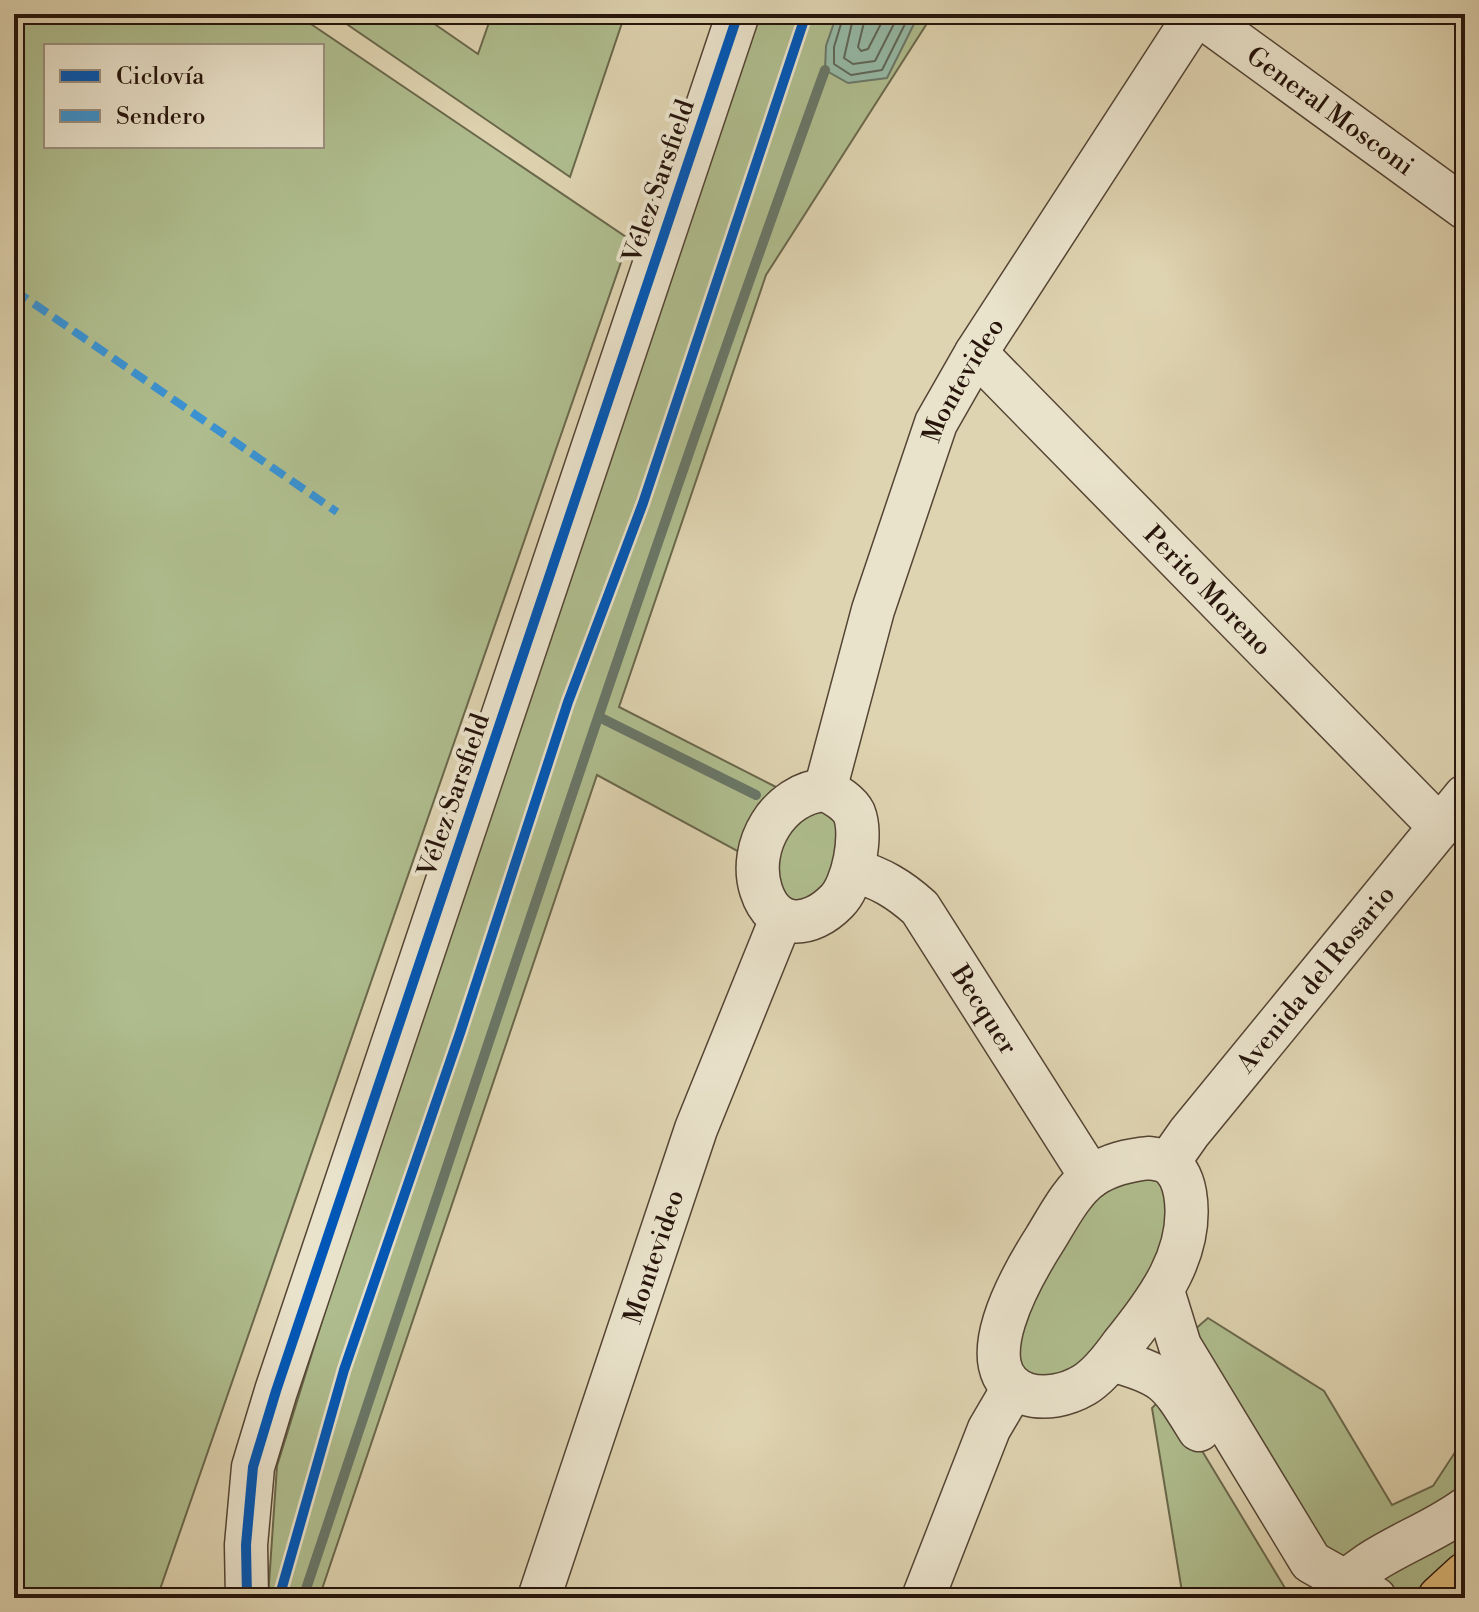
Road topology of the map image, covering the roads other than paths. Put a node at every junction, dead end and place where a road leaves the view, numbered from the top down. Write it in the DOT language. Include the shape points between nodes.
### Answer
graph roads {
  1 [pos="738,14"];
  2 [pos="1197,14"];
  3 [pos="1465,208"];
  4 [pos="976,353"];
  5 [pos="825,790"];
  6 [pos="1452,811"];
  7 [pos="853,870"];
  8 [pos="781,919"];
  9 [pos="1168,1163"];
  10 [pos="1091,1177"];
  11 [pos="1163,1291"];
  12 [pos="1111,1360"];
  13 [pos="1013,1388"];
  14 [pos="1465,1509"];
  15 [pos="1465,1575"];
  16 [pos="1341,1594"];
  17 [pos="247,1598"];
  18 [pos="539,1598"];
  19 [pos="923,1598"];
  20 [pos="1440,1598"];
  1 -- 17 [label="street, Vélez Sarsfield" via="276,1391 253,1467"];
  2 -- 3 [label="street, General Mosconi"];
  2 -- 4 [label="street, Montevideo"];
  4 -- 5 [label="street, Montevideo" via="936,423 873,610"];
  4 -- 6 [label="street, Perito Moreno"];
  5 -- 7 [label="street" via="854,813"];
  5 -- 8 [label="street" via="795,798 765,834 758,882"];
  6 -- 9 [label="street, Avenida del Rosario"];
  7 -- 8 [label="street" via="839,900 824,912 803,922"];
  7 -- 10 [label="street, Becquer" via="901,891 920,908"];
  8 -- 18 [label="street, Montevideo" via="696,1129"];
  9 -- 10 [label="street" via="1124,1160"];
  9 -- 11 [label="street" via="1183,1180 1188,1210 1184,1240"];
  10 -- 13 [label="street" via="1063,1209 1008,1308 999,1354"];
  11 -- 12 [label="street"];
  11 -- 16 [label="street" via="1180,1346 1311,1562"];
  12 -- 13 [label="street" via="1086,1384 1064,1394 1028,1395"];
  12 -- 16 [label="street" via="1143,1368 1175,1392 1294,1582"];
  13 -- 19 [label="street" via="989,1429"];
  14 -- 16 [label="street" via="1382,1554"];
  15 -- 20 [label="main road"];
}
